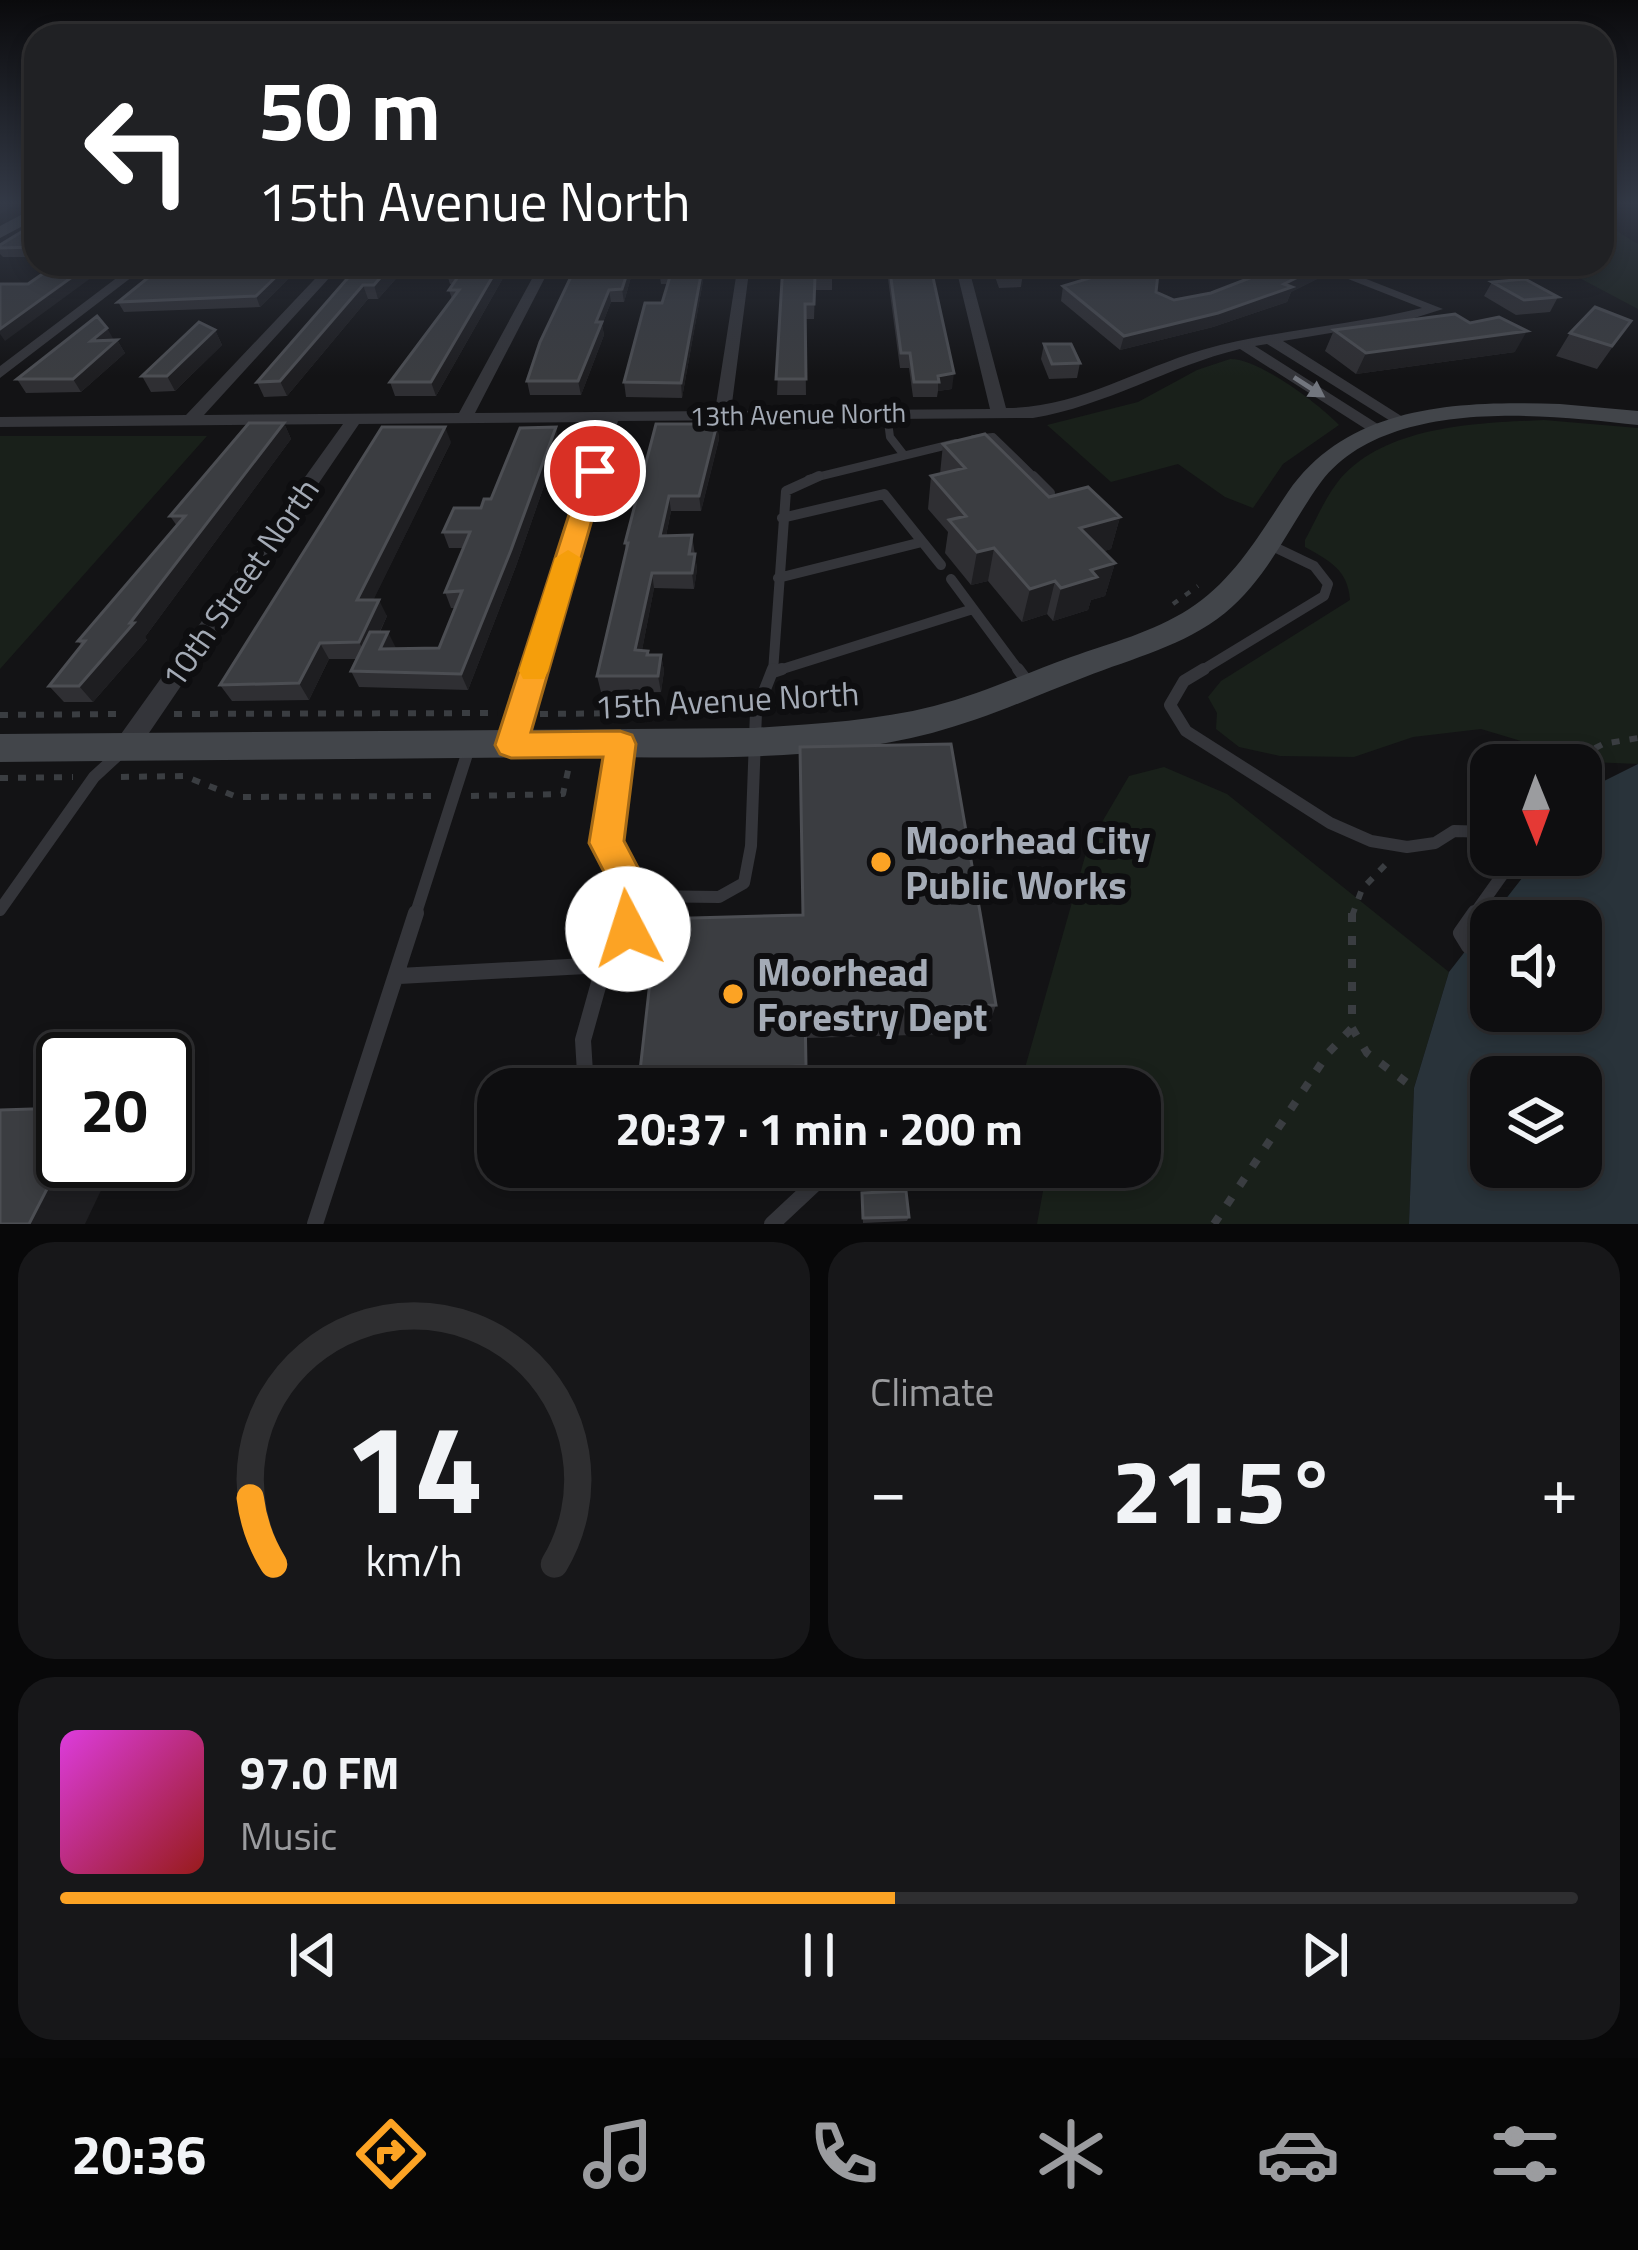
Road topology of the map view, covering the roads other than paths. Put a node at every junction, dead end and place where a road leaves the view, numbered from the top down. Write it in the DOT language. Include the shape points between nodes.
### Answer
graph roads {
  1 [pos="127,276"];
  2 [pos="325,276"];
  3 [pos="540,276"];
  4 [pos="742,276"];
  5 [pos="964,276"];
  6 [pos="1348,276"];
  7 [pos="1268,338"];
  8 [pos="1242,344"];
  9 [pos="0,374"];
  10 [pos="999,413"];
  11 [pos="887,414"];
  12 [pos="722,416"];
  13 [pos="466,417"];
  14 [pos="611,417"];
  15 [pos="355,418"];
  16 [pos="1638,418"];
  17 [pos="190,421"];
  18 [pos="0,422"];
  19 [pos="1388,426"];
  20 [pos="904,455"];
  21 [pos="1050,493"];
  22 [pos="782,518"];
  23 [pos="922,542"];
  24 [pos="1268,544"];
  25 [pos="941,565"];
  26 [pos="778,578"];
  27 [pos="951,579"];
  28 [pos="973,609"];
  29 [pos="773,672"];
  30 [pos="1030,685"];
  31 [pos="516,729"];
  32 [pos="754,742"];
  33 [pos="620,744"];
  34 [pos="470,745"];
  35 [pos="0,748"];
  36 [pos="125,748"];
  37 [pos="1470,831"];
  38 [pos="1500,876"];
  39 [pos="635,896"];
  40 [pos="0,910"];
  41 [pos="1469,946"];
  42 [pos="604,965"];
  43 [pos="399,976"];
  44 [pos="585,1068"];
  45 [pos="810,1188"];
  46 [pos="316,1224"];
  47 [pos="772,1224"];
  1 -- 9 [label="street"];
  2 -- 17 [label="street"];
  3 -- 13 [label="street"];
  4 -- 12 [label="street"];
  5 -- 10 [label="street"];
  6 -- 7 [label="street, 13th Avenue North" via="1436,309"];
  7 -- 8 [label="street, 13th Avenue North"];
  7 -- 19 [label="street"];
  8 -- 10 [label="street, 13th Avenue North" via="1186,359 1103,400"];
  8 -- 19 [label="street, one-way"];
  10 -- 11 [label="street, 13th Avenue North"];
  11 -- 12 [label="street, 13th Avenue North"];
  11 -- 20 [label="lane" via="890,437"];
  12 -- 14 [label="street, 13th Avenue North"];
  13 -- 14 [label="street, 13th Avenue North"];
  13 -- 15 [label="street, 13th Avenue North"];
  14 -- 31 [label="street"];
  15 -- 17 [label="street, 13th Avenue North"];
  15 -- 36 [label="street, 10th Street North"];
  16 -- 19 [label="main road, 15th Avenue North" via="1494,410"];
  17 -- 18 [label="street, 13th Avenue North"];
  19 -- 24 [label="main road, 15th Avenue North" via="1320,465"];
  20 -- 21 [label="lane" via="990,436"];
  20 -- 22 [label="lane" via="797,482 783,496"];
  22 -- 23 [label="lane" via="884,494"];
  22 -- 26 [label="lane"];
  23 -- 25 [label="lane"];
  23 -- 26 [label="lane"];
  24 -- 30 [label="main road, 15th Avenue North" via="1247,578 1210,610 1162,637"];
  24 -- 37 [label="lane" via="1314,566 1328,584 1324,596 1184,681 1170,705 1186,730 1371,841 1407,847"];
  26 -- 29 [label="lane"];
  27 -- 28 [label="lane"];
  28 -- 29 [label="lane"];
  28 -- 30 [label="lane"];
  29 -- 32 [label="lane" via="755,712"];
  30 -- 32 [label="main road, 15th Avenue North" via="934,719"];
  31 -- 33 [label="main road, 15th Avenue North"];
  31 -- 34 [label="main road, 15th Avenue North"];
  32 -- 33 [label="main road, 15th Avenue North"];
  32 -- 39 [label="lane" via="744,883 719,897"];
  33 -- 39 [label="lane" via="606,843"];
  34 -- 36 [label="main road, 15th Avenue North"];
  34 -- 43 [label="lane"];
  35 -- 36 [label="main road, 15th Avenue North"];
  36 -- 40 [label="lane" via="94,777"];
  38 -- 41 [label="lane" via="1468,917 1461,933"];
  39 -- 42 [label="lane" via="628,929"];
  42 -- 43 [label="lane"];
  42 -- 44 [label="lane" via="583,1040"];
  43 -- 46 [label="lane"];
  45 -- 47 [label="lane"];
}
